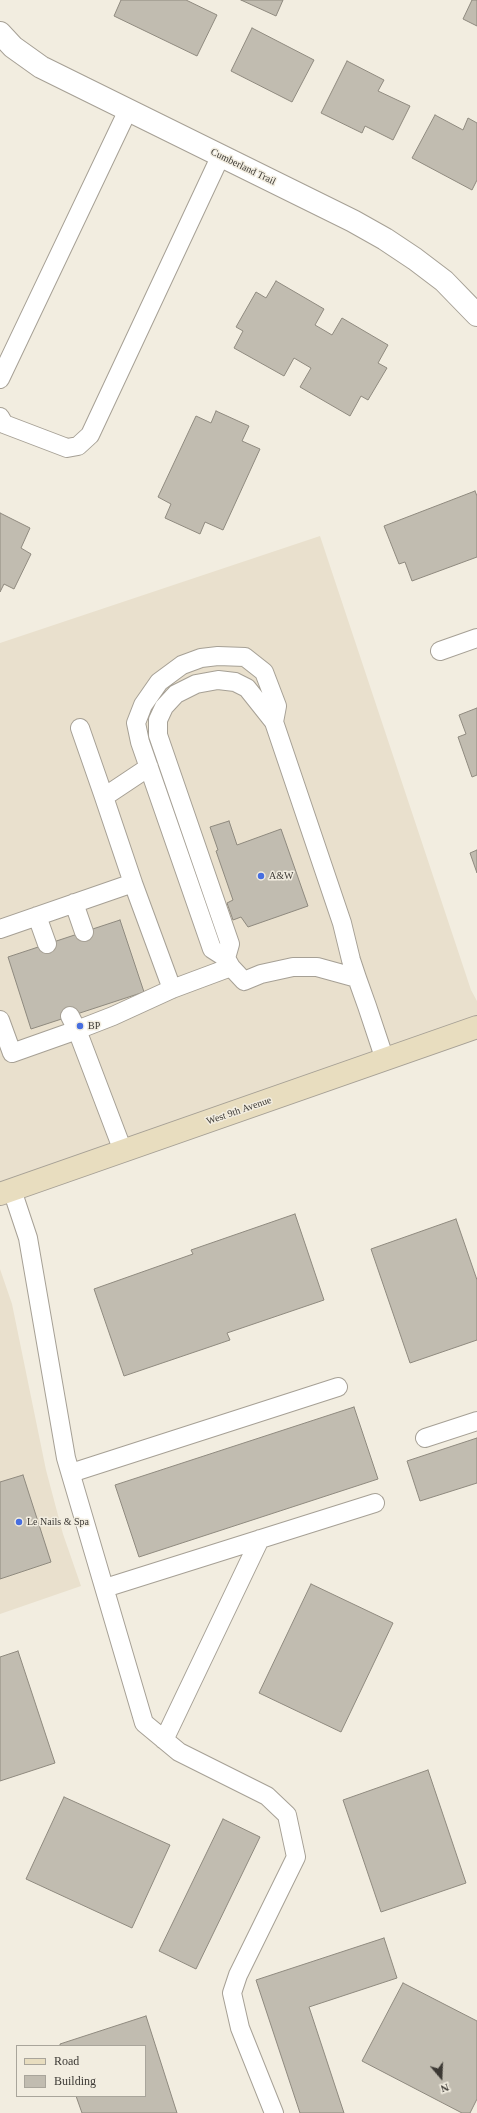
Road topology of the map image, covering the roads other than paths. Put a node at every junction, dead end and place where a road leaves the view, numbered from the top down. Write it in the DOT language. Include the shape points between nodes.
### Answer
graph roads {
  1 [pos="0,33"];
  2 [pos="128,110"];
  3 [pos="221,156"];
  4 [pos="477,315"];
  5 [pos="0,379"];
  6 [pos="0,417"];
  7 [pos="477,638"];
  8 [pos="440,651"];
  9 [pos="274,722"];
  10 [pos="80,728"];
  11 [pos="149,767"];
  12 [pos="104,797"];
  13 [pos="133,883"];
  14 [pos="74,903"];
  15 [pos="37,916"];
  16 [pos="0,929"];
  17 [pos="84,932"];
  18 [pos="47,944"];
  19 [pos="228,962"];
  20 [pos="357,978"];
  21 [pos="172,989"];
  22 [pos="0,1020"];
  23 [pos="74,1023"];
  24 [pos="477,1027"];
  25 [pos="384,1060"];
  26 [pos="123,1151"];
  27 [pos="6,1192"];
  28 [pos="338,1387"];
  29 [pos="477,1421"];
  30 [pos="425,1438"];
  31 [pos="71,1473"];
  32 [pos="375,1503"];
  33 [pos="260,1539"];
  34 [pos="105,1588"];
  35 [pos="164,1740"];
  36 [pos="274,2113"];
  1 -- 2 [label="street, Cumberland Trail" via="13,47 41,67"];
  2 -- 3 [label="street, Cumberland Trail"];
  2 -- 5 [label="lane"];
  3 -- 4 [label="street, Cumberland Trail" via="385,239 444,282"];
  3 -- 6 [label="lane" via="90,434 78,446 66,448 4,424"];
  7 -- 8 [label="lane"];
  9 -- 11 [label="lane" via="277,706 264,672 245,657 201,658 182,665 159,682 143,705 136,723"];
  9 -- 19 [label="lane" via="247,688 234,682 218,680 196,684 176,694 164,707 158,720 158,735 230,944"];
  9 -- 20 [label="lane" via="342,923"];
  10 -- 12 [label="lane"];
  11 -- 12 [label="lane"];
  11 -- 19 [label="lane" via="212,949"];
  12 -- 13 [label="lane"];
  13 -- 14 [label="lane"];
  13 -- 21 [label="lane"];
  14 -- 15 [label="lane"];
  14 -- 17 [label="lane"];
  15 -- 16 [label="lane"];
  15 -- 18 [label="lane"];
  19 -- 20 [label="lane" via="244,981 261,974 293,967 317,967"];
  19 -- 21 [label="lane"];
  20 -- 25 [label="lane"];
  21 -- 23 [label="lane"];
  22 -- 23 [label="lane" via="12,1053"];
  23 -- 26 [label="lane"];
  24 -- 25 [label="main road, West 9th Avenue"];
  25 -- 26 [label="main road, West 9th Avenue"];
  26 -- 27 [label="main road, West 9th Avenue"];
  27 -- 31 [label="lane" via="28,1238 66,1458"];
  28 -- 31 [label="lane"];
  29 -- 30 [label="lane"];
  31 -- 34 [label="lane"];
  32 -- 33 [label="lane"];
  33 -- 34 [label="lane"];
  33 -- 35 [label="lane"];
  34 -- 35 [label="lane" via="144,1723"];
  35 -- 36 [label="lane" via="179,1752 267,1796 287,1815 296,1857 238,1975 232,1993 240,2028"];
}
